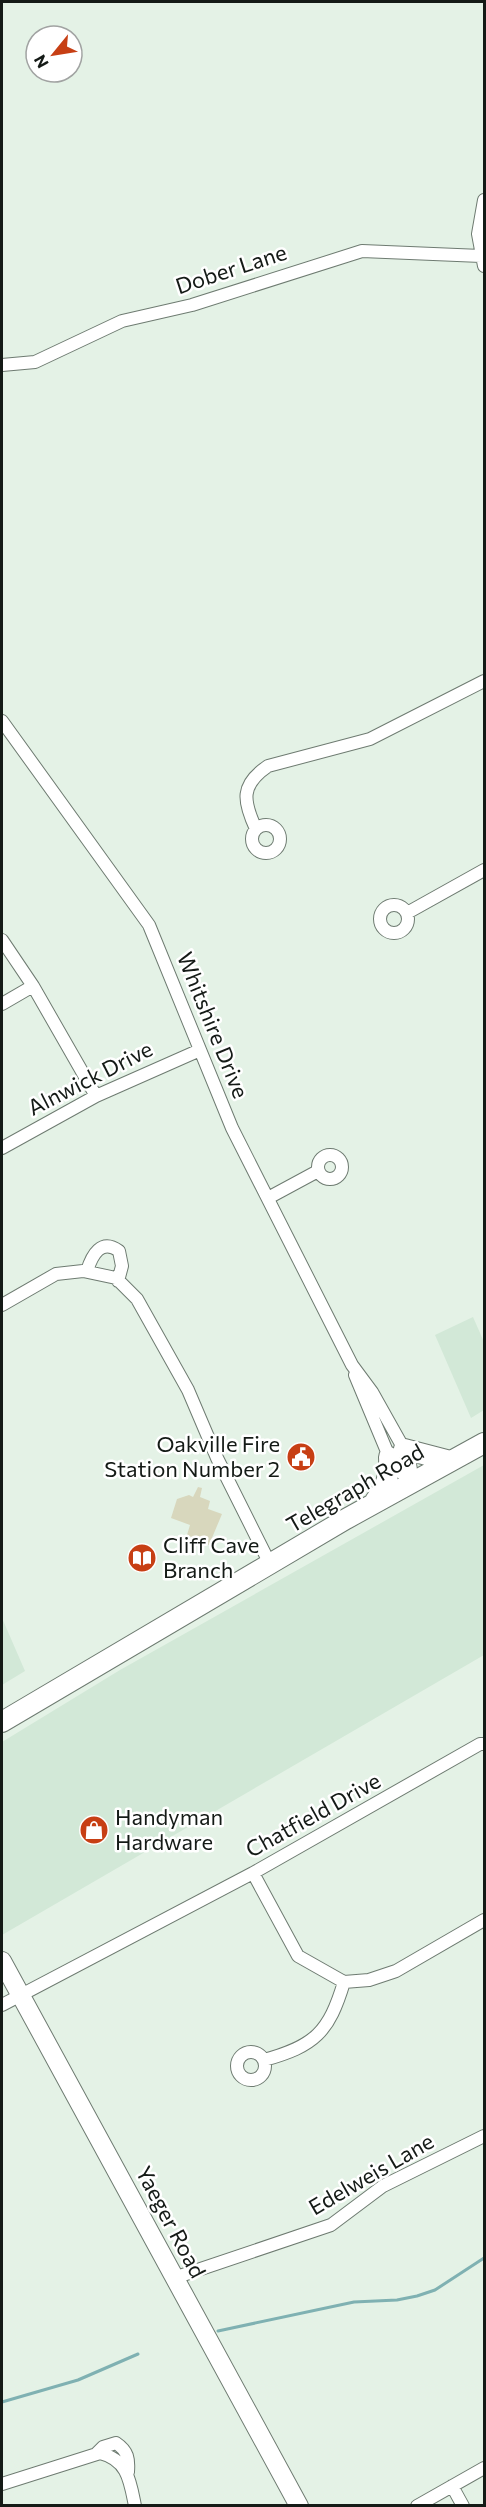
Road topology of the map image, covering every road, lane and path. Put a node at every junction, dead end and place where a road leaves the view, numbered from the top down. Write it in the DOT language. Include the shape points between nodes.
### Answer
graph roads {
  1 [pos="484,200"];
  2 [pos="483,261"];
  3 [pos="2,366"];
  4 [pos="484,681"];
  5 [pos="2,721"];
  6 [pos="256,829"];
  7 [pos="484,870"];
  8 [pos="407,913"];
  9 [pos="2,940"];
  10 [pos="33,986"];
  11 [pos="2,1004"];
  12 [pos="200,1050"];
  13 [pos="96,1096"];
  14 [pos="2,1148"];
  15 [pos="318,1171"];
  16 [pos="268,1198"];
  17 [pos="87,1271"];
  18 [pos="118,1281"];
  19 [pos="2,1305"];
  20 [pos="352,1365"];
  21 [pos="484,1443"];
  22 [pos="397,1453"];
  23 [pos="450,1461"];
  24 [pos="413,1482"];
  25 [pos="372,1505"];
  26 [pos="270,1564"];
  27 [pos="2,1722"];
  28 [pos="484,1744"];
  29 [pos="253,1873"];
  30 [pos="484,1920"];
  31 [pos="2,1961"];
  32 [pos="344,1982"];
  33 [pos="20,1995"];
  34 [pos="2,2005"];
  35 [pos="264,2060"];
  36 [pos="484,2136"];
  37 [pos="174,2278"];
  38 [pos="96,2454"];
  39 [pos="484,2468"];
  40 [pos="128,2472"];
  41 [pos="2,2484"];
  42 [pos="452,2486"];
  43 [pos="135,2505"];
  44 [pos="299,2505"];
  45 [pos="417,2505"];
  46 [pos="463,2505"];
  1 -- 2 [label="street" via="478,221"];
  2 -- 3 [label="street, Dober Lane" via="431,252 362,251 192,305 116,323 35,362"];
  4 -- 6 [label="street" via="370,739 268,766 256,775 245,801"];
  5 -- 12 [label="street, Whitshire Drive" via="150,925"];
  7 -- 8 [label="street"];
  9 -- 10 [label="street"];
  10 -- 11 [label="street"];
  10 -- 13 [label="street"];
  12 -- 13 [label="street, Alnwick Drive"];
  12 -- 16 [label="street, Whitshire Drive" via="232,1128"];
  13 -- 14 [label="street, Alnwick Drive"];
  15 -- 16 [label="street"];
  16 -- 20 [label="street, Whitshire Drive"];
  17 -- 18 [label="street"];
  17 -- 18 [label="street" via="95,1251 111,1246 119,1251 122,1266"];
  17 -- 19 [label="street" via="56,1274"];
  18 -- 26 [label="street" via="137,1299 184,1382"];
  20 -- 22 [label="street, Whitshire Drive" via="362,1396"];
  20 -- 22 [label="street, Whitshire Drive" via="372,1392"];
  21 -- 23 [label="main road, Telegraph Road"];
  22 -- 23 [label="main road"];
  22 -- 24 [label="street, Whitshire Drive" via="409,1458"];
  22 -- 24 [label="street, Whitshire Drive" via="393,1466"];
  22 -- 25 [label="main road" via="386,1488"];
  23 -- 24 [label="main road, Telegraph Road"];
  24 -- 25 [label="main road, Telegraph Road"];
  25 -- 26 [label="main road, Telegraph Road"];
  26 -- 27 [label="main road, Telegraph Road"];
  28 -- 29 [label="street, Chatfield Drive"];
  29 -- 32 [label="street" via="298,1956"];
  29 -- 33 [label="street, Chatfield Drive"];
  30 -- 32 [label="street" via="396,1971 369,1980"];
  31 -- 33 [label="street, Yaeger Road"];
  32 -- 35 [label="street" via="327,2025 308,2043"];
  33 -- 34 [label="street, Chatfield Drive"];
  33 -- 37 [label="street, Yaeger Road"];
  36 -- 37 [label="street, Edelweis Lane" via="383,2186 331,2225"];
  37 -- 44 [label="street, Yaeger Road"];
  38 -- 40 [label="street" via="114,2456"];
  38 -- 40 [label="street" via="117,2443 129,2460"];
  38 -- 41 [label="street"];
  39 -- 42 [label="street"];
  40 -- 43 [label="street"];
  42 -- 45 [label="street"];
  42 -- 46 [label="street"];
}
